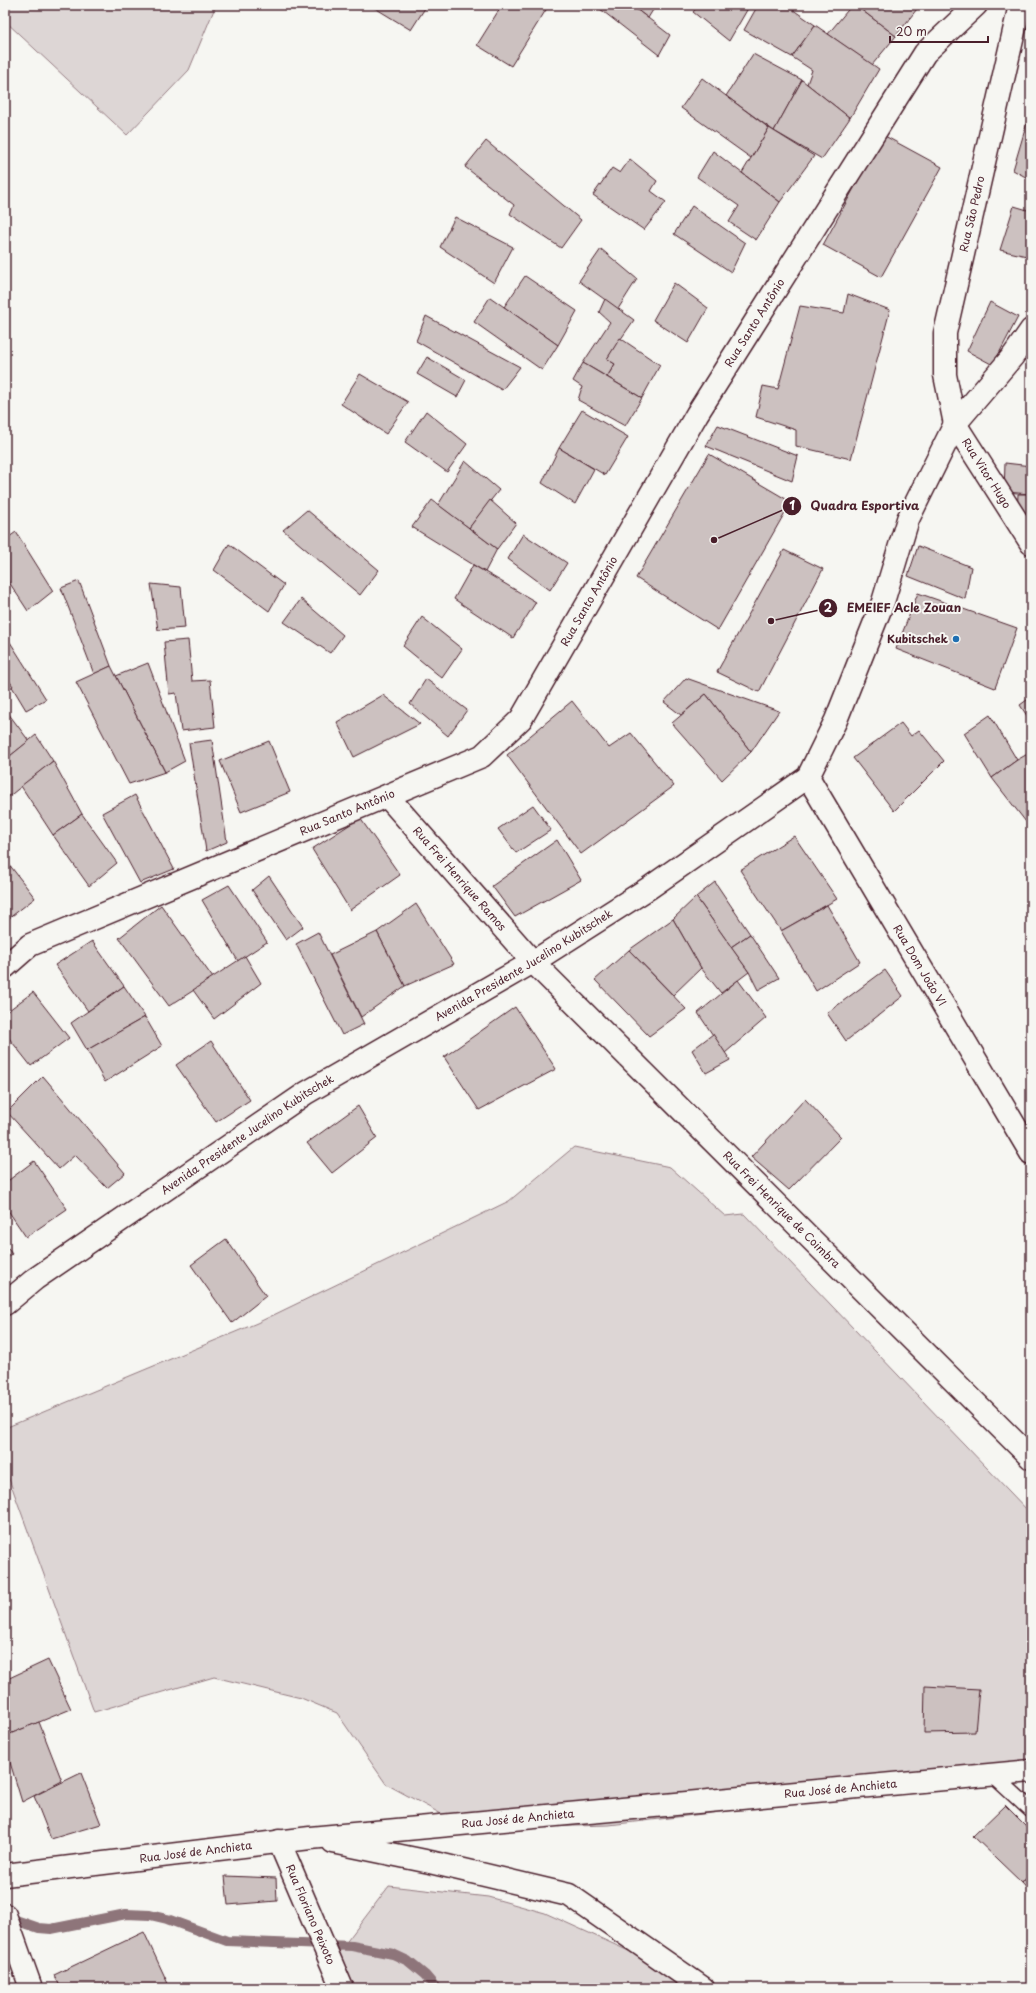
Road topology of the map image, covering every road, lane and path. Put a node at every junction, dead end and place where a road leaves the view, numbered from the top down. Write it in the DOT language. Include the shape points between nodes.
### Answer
graph roads {
  1 [pos="976,5"];
  2 [pos="1020,5"];
  3 [pos="1031,330"];
  4 [pos="955,424"];
  5 [pos="1031,543"];
  6 [pos="808,777"];
  7 [pos="387,796"];
  8 [pos="533,962"];
  9 [pos="5,967"];
  10 [pos="1031,1152"];
  11 [pos="5,1304"];
  12 [pos="1031,1458"];
  13 [pos="1031,1771"];
  14 [pos="993,1775"];
  15 [pos="1031,1810"];
  16 [pos="310,1838"];
  17 [pos="279,1841"];
  18 [pos="5,1875"];
  19 [pos="5,1915"];
  20 [pos="32,1988"];
  21 [pos="342,1988"];
  22 [pos="703,1988"];
  1 -- 7 [label="street, Rua Santo Antônio" via="925,53 697,414 520,719 482,756"];
  2 -- 4 [label="street, Rua São Pedro" via="945,333 945,375"];
  3 -- 4 [label="street"];
  4 -- 5 [label="street, Rua Vitor Hugo"];
  4 -- 6 [label="street, Avenida Presidente Jucelino Kubitschek" via="908,519 883,602 836,720"];
  6 -- 8 [label="street, Avenida Presidente Jucelino Kubitschek" via="649,888"];
  6 -- 10 [label="street, Rua Dom João VI"];
  7 -- 8 [label="street, Rua Frei Henrique Ramos"];
  7 -- 9 [label="street, Rua Santo Antônio" via="30,945"];
  8 -- 11 [label="street, Avenida Presidente Jucelino Kubitschek" via="306,1093 35,1279"];
  8 -- 12 [label="street, Rua Frei Henrique de Coimbra"];
  13 -- 14 [label="street, Rua José de Anchieta"];
  14 -- 15 [label="lane"];
  14 -- 16 [label="street, Rua José de Anchieta"];
  16 -- 17 [label="street, Rua José de Anchieta"];
  16 -- 22 [label="street" via="430,1862 569,1895"];
  17 -- 18 [label="street, Rua José de Anchieta"];
  17 -- 21 [label="street, Rua Floriano Peixoto"];
  19 -- 20 [label="street"];
}
